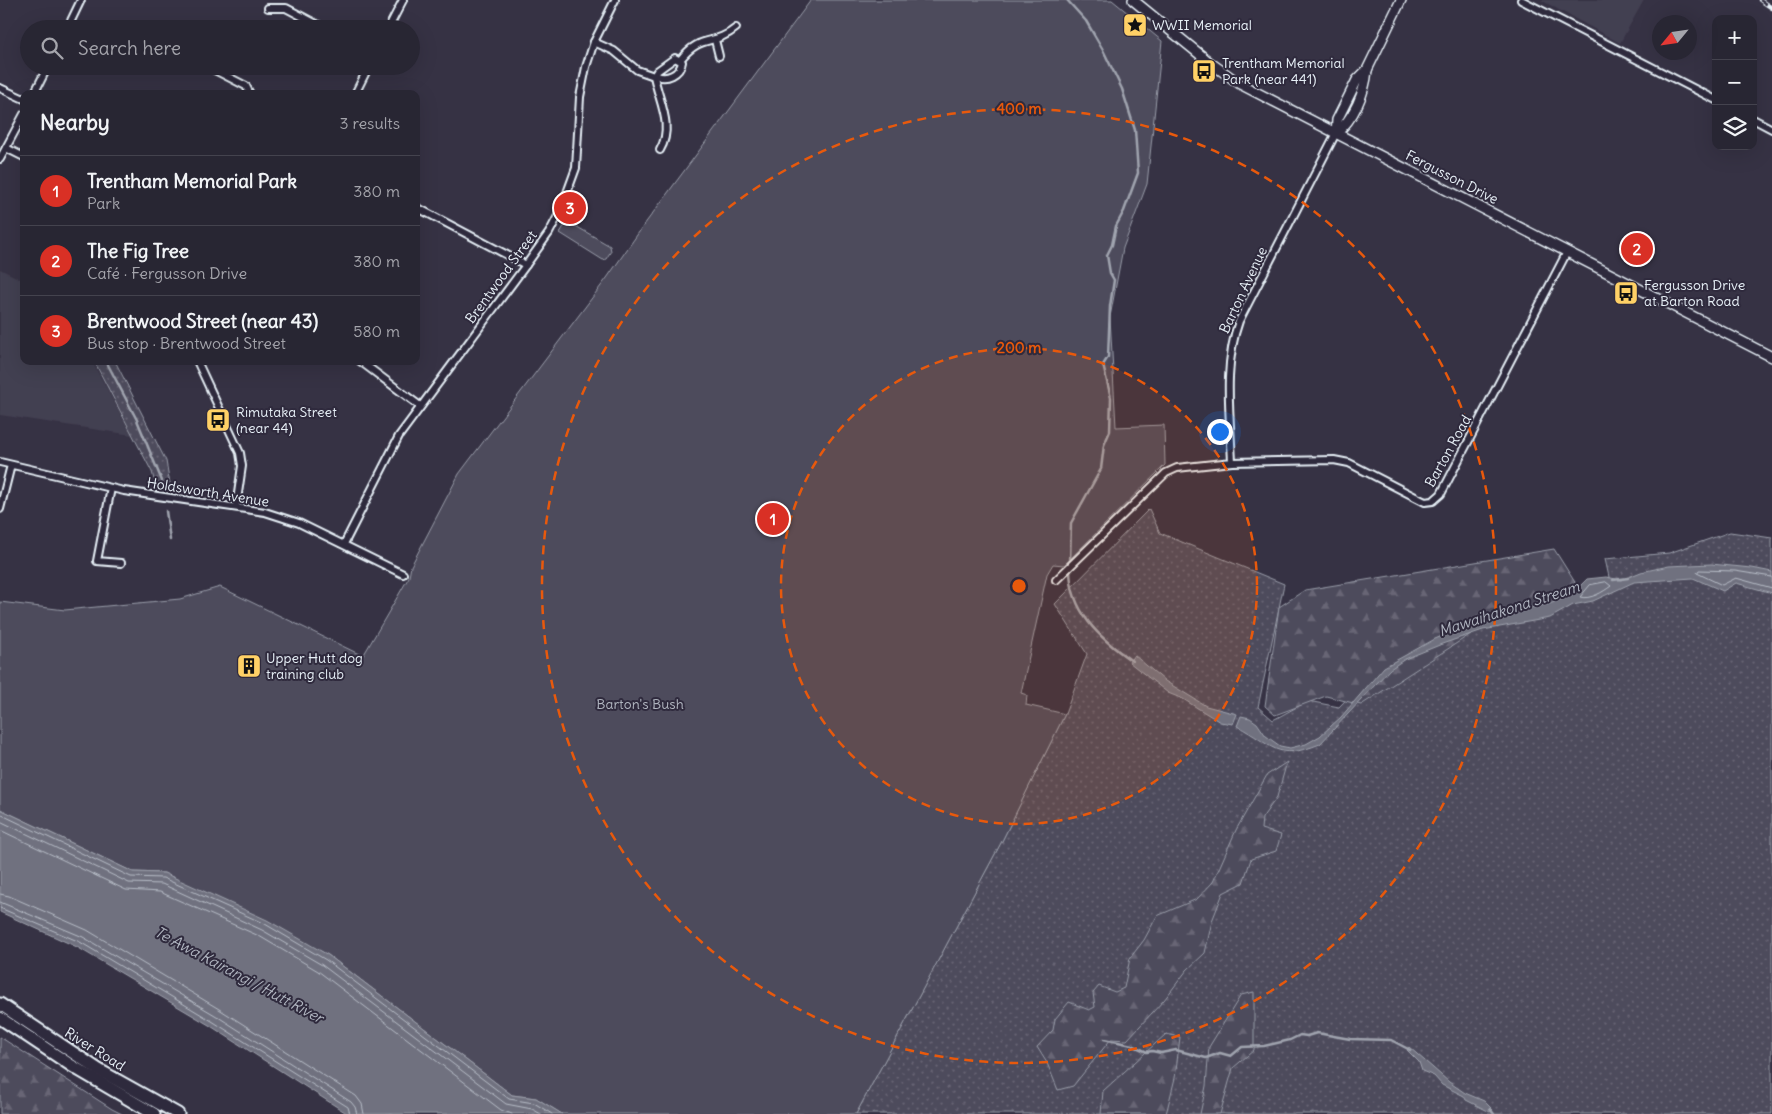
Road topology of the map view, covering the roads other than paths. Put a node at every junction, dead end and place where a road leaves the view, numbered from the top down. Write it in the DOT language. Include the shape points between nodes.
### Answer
graph roads {
  1 [pos="81,0"];
  2 [pos="402,0"];
  3 [pos="615,0"];
  4 [pos="1133,0"];
  5 [pos="1401,0"];
  6 [pos="1521,0"];
  7 [pos="268,8"];
  8 [pos="71,20"];
  9 [pos="309,20"];
  10 [pos="392,20"];
  11 [pos="736,28"];
  12 [pos="715,40"];
  13 [pos="594,42"];
  14 [pos="719,56"];
  15 [pos="680,60"];
  16 [pos="44,75"];
  17 [pos="225,75"];
  18 [pos="364,75"];
  19 [pos="655,76"];
  20 [pos="0,88"];
  21 [pos="36,90"];
  22 [pos="248,90"];
  23 [pos="357,90"];
  24 [pos="20,97"];
  25 [pos="1712,98"];
  26 [pos="1757,121"];
  27 [pos="20,122"];
  28 [pos="1772,129"];
  29 [pos="1336,133"];
  30 [pos="6,148"];
  31 [pos="660,150"];
  32 [pos="20,155"];
  33 [pos="0,158"];
  34 [pos="420,209"];
  35 [pos="1567,252"];
  36 [pos="526,265"];
  37 [pos="1772,358"];
  38 [pos="199,365"];
  39 [pos="365,365"];
  40 [pos="420,406"];
  41 [pos="0,462"];
  42 [pos="1232,462"];
  43 [pos="11,465"];
  44 [pos="111,488"];
  45 [pos="236,507"];
  46 [pos="0,509"];
  47 [pos="344,544"];
  48 [pos="121,563"];
  49 [pos="403,574"];
  50 [pos="1056,580"];
  51 [pos="0,1005"];
  52 [pos="0,1018"];
  53 [pos="0,1024"];
  54 [pos="46,1049"];
  55 [pos="154,1114"];
  56 [pos="178,1114"];
  1 -- 8 [label="street"];
  2 -- 10 [label="street"];
  3 -- 13 [label="street, Brentwood Street"];
  4 -- 29 [label="main road, Fergusson Drive" via="1228,77"];
  5 -- 29 [label="main road" via="1367,70 1357,80 1337,120"];
  6 -- 25 [label="street"];
  7 -- 9 [label="street" via="286,8"];
  11 -- 12 [label="street"];
  12 -- 14 [label="street"];
  12 -- 15 [label="street" via="696,44"];
  13 -- 19 [label="street" via="614,51 637,70"];
  13 -- 36 [label="street, Brentwood Street" via="580,97 578,157 573,178 549,233"];
  15 -- 19 [label="street" via="675,58"];
  15 -- 19 [label="street" via="682,67 674,74 661,78"];
  16 -- 21 [label="street"];
  17 -- 22 [label="street"];
  18 -- 23 [label="street"];
  19 -- 31 [label="street" via="667,126"];
  20 -- 24 [label="street"];
  26 -- 28 [label="street"];
  27 -- 30 [label="street"];
  29 -- 35 [label="main road, Fergusson Drive"];
  29 -- 42 [label="street, Barton Avenue" via="1239,320 1232,341 1229,360"];
  30 -- 32 [label="street"];
  30 -- 33 [label="street"];
  34 -- 36 [label="street"];
  35 -- 37 [label="main road, Fergusson Drive"];
  35 -- 42 [label="street, Barton Road" via="1441,494 1434,501 1425,502 1362,468 1334,460"];
  36 -- 40 [label="street, Brentwood Street"];
  38 -- 45 [label="street" via="240,453 242,466"];
  39 -- 40 [label="street"];
  40 -- 47 [label="street, Brentwood Street" via="399,436"];
  41 -- 43 [label="street, Holdsworth Avenue"];
  42 -- 50 [label="street" via="1178,468 1166,473"];
  43 -- 44 [label="street, Holdsworth Avenue"];
  43 -- 46 [label="street"];
  44 -- 45 [label="street, Holdsworth Avenue"];
  44 -- 48 [label="street" via="97,561"];
  45 -- 47 [label="street, Holdsworth Avenue" via="299,523"];
  47 -- 49 [label="street, Holdsworth Avenue"];
  51 -- 56 [label="highway, River Road" via="99,1070"];
  52 -- 54 [label="highway, River Road"];
  53 -- 54 [label="highway"];
  54 -- 55 [label="highway, River Road"];
}
